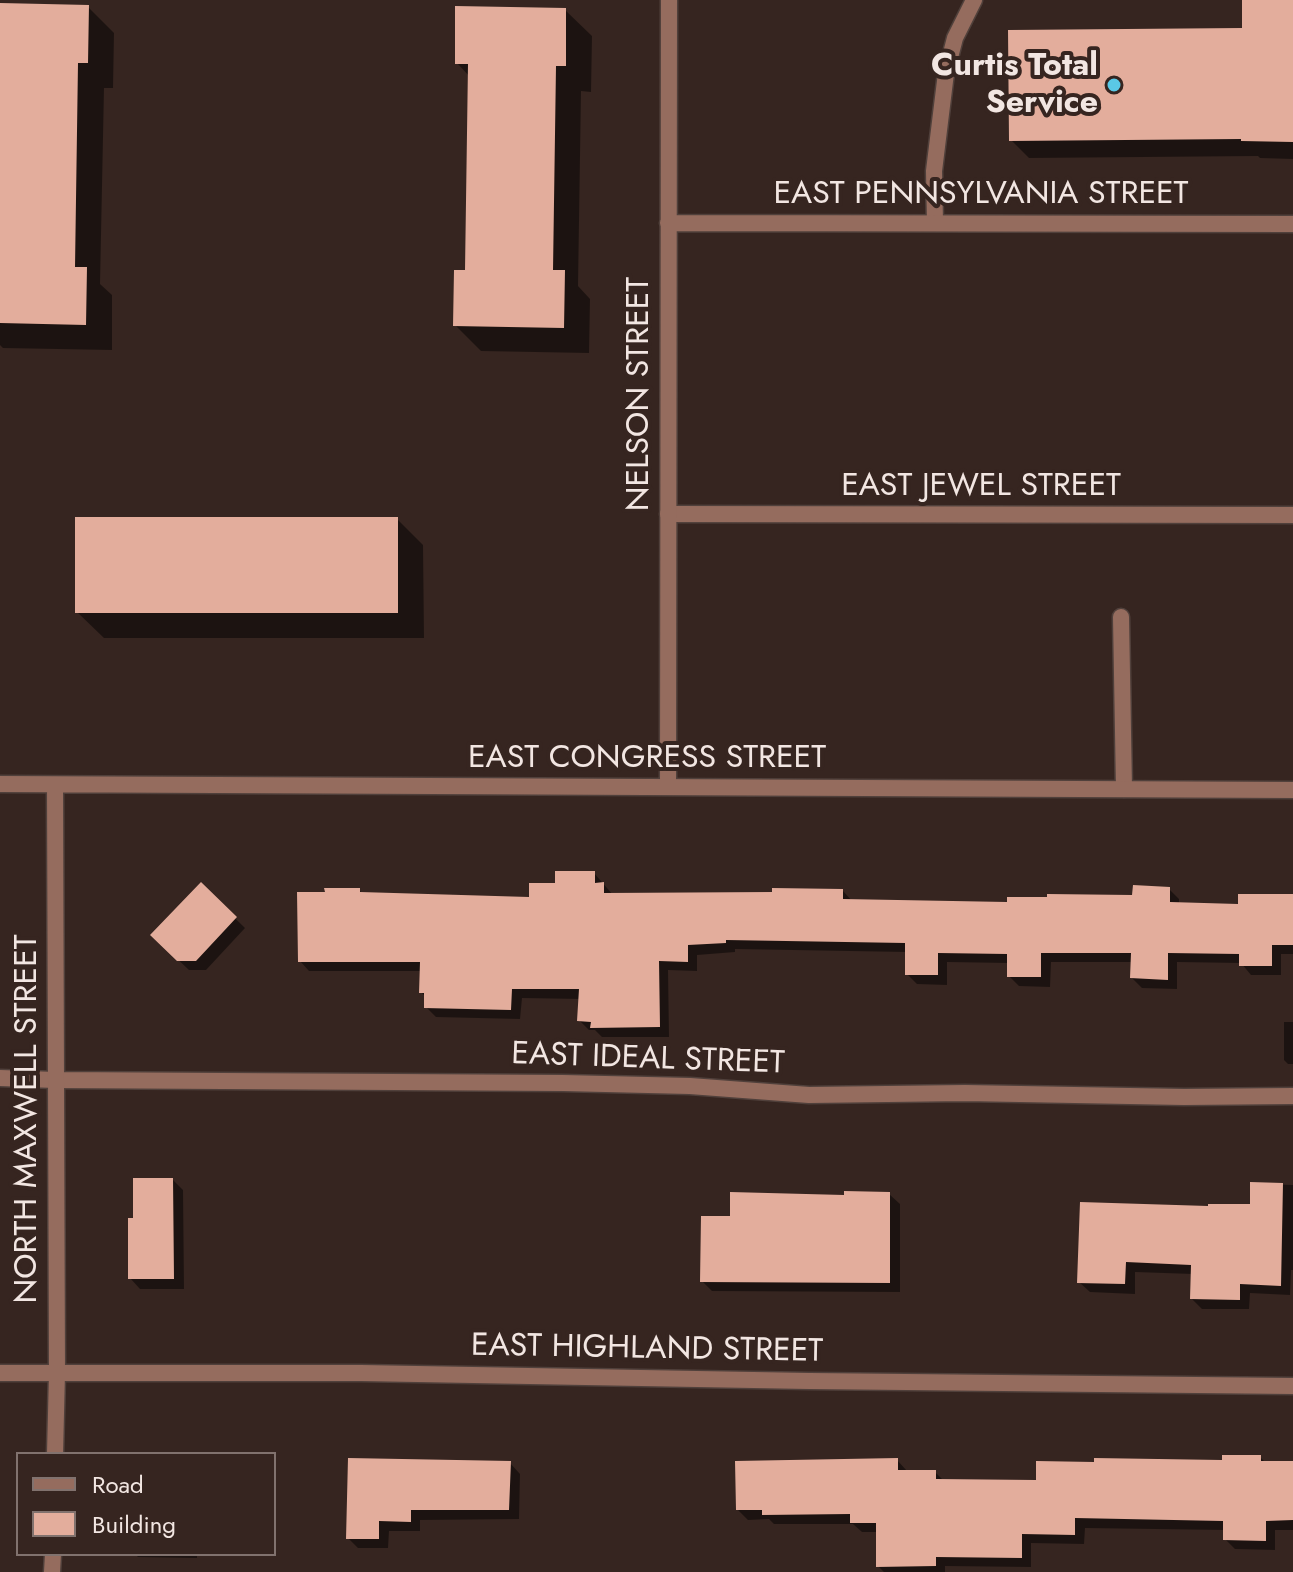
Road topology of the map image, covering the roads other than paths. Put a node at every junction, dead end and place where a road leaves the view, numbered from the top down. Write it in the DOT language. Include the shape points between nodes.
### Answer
graph roads {
  1 [pos="669,0"];
  2 [pos="974,0"];
  3 [pos="668,223"];
  4 [pos="935,223"];
  5 [pos="1293,224"];
  6 [pos="668,514"];
  7 [pos="1293,515"];
  8 [pos="1121,617"];
  9 [pos="0,784"];
  10 [pos="55,785"];
  11 [pos="668,787"];
  12 [pos="1124,789"];
  13 [pos="1293,790"];
  14 [pos="0,1078"];
  15 [pos="55,1080"];
  16 [pos="1293,1096"];
  17 [pos="0,1373"];
  18 [pos="57,1373"];
  19 [pos="1293,1386"];
  20 [pos="55,1452"];
  1 -- 3 [label="street, NELSON STREET"];
  2 -- 4 [label="street" via="955,38 946,73 934,171"];
  3 -- 4 [label="street, EAST PENNSYLVANIA STREET"];
  3 -- 6 [label="street, NELSON STREET"];
  4 -- 5 [label="street, EAST PENNSYLVANIA STREET"];
  6 -- 7 [label="street, EAST JEWEL STREET"];
  6 -- 11 [label="street, NELSON STREET"];
  8 -- 12 [label="street"];
  9 -- 10 [label="street, EAST CONGRESS STREET"];
  10 -- 11 [label="street, EAST CONGRESS STREET"];
  10 -- 15 [label="street, NORTH MAXWELL STREET"];
  11 -- 12 [label="street, EAST CONGRESS STREET"];
  12 -- 13 [label="street, EAST CONGRESS STREET"];
  14 -- 15 [label="street, EAST IDEAL STREET"];
  15 -- 16 [label="street, EAST IDEAL STREET" via="563,1083 809,1095"];
  15 -- 18 [label="street, NORTH MAXWELL STREET"];
  17 -- 18 [label="street, EAST HIGHLAND STREET"];
  18 -- 19 [label="street, EAST HIGHLAND STREET"];
  18 -- 20 [label="street, NORTH MAXWELL STREET"];
}
